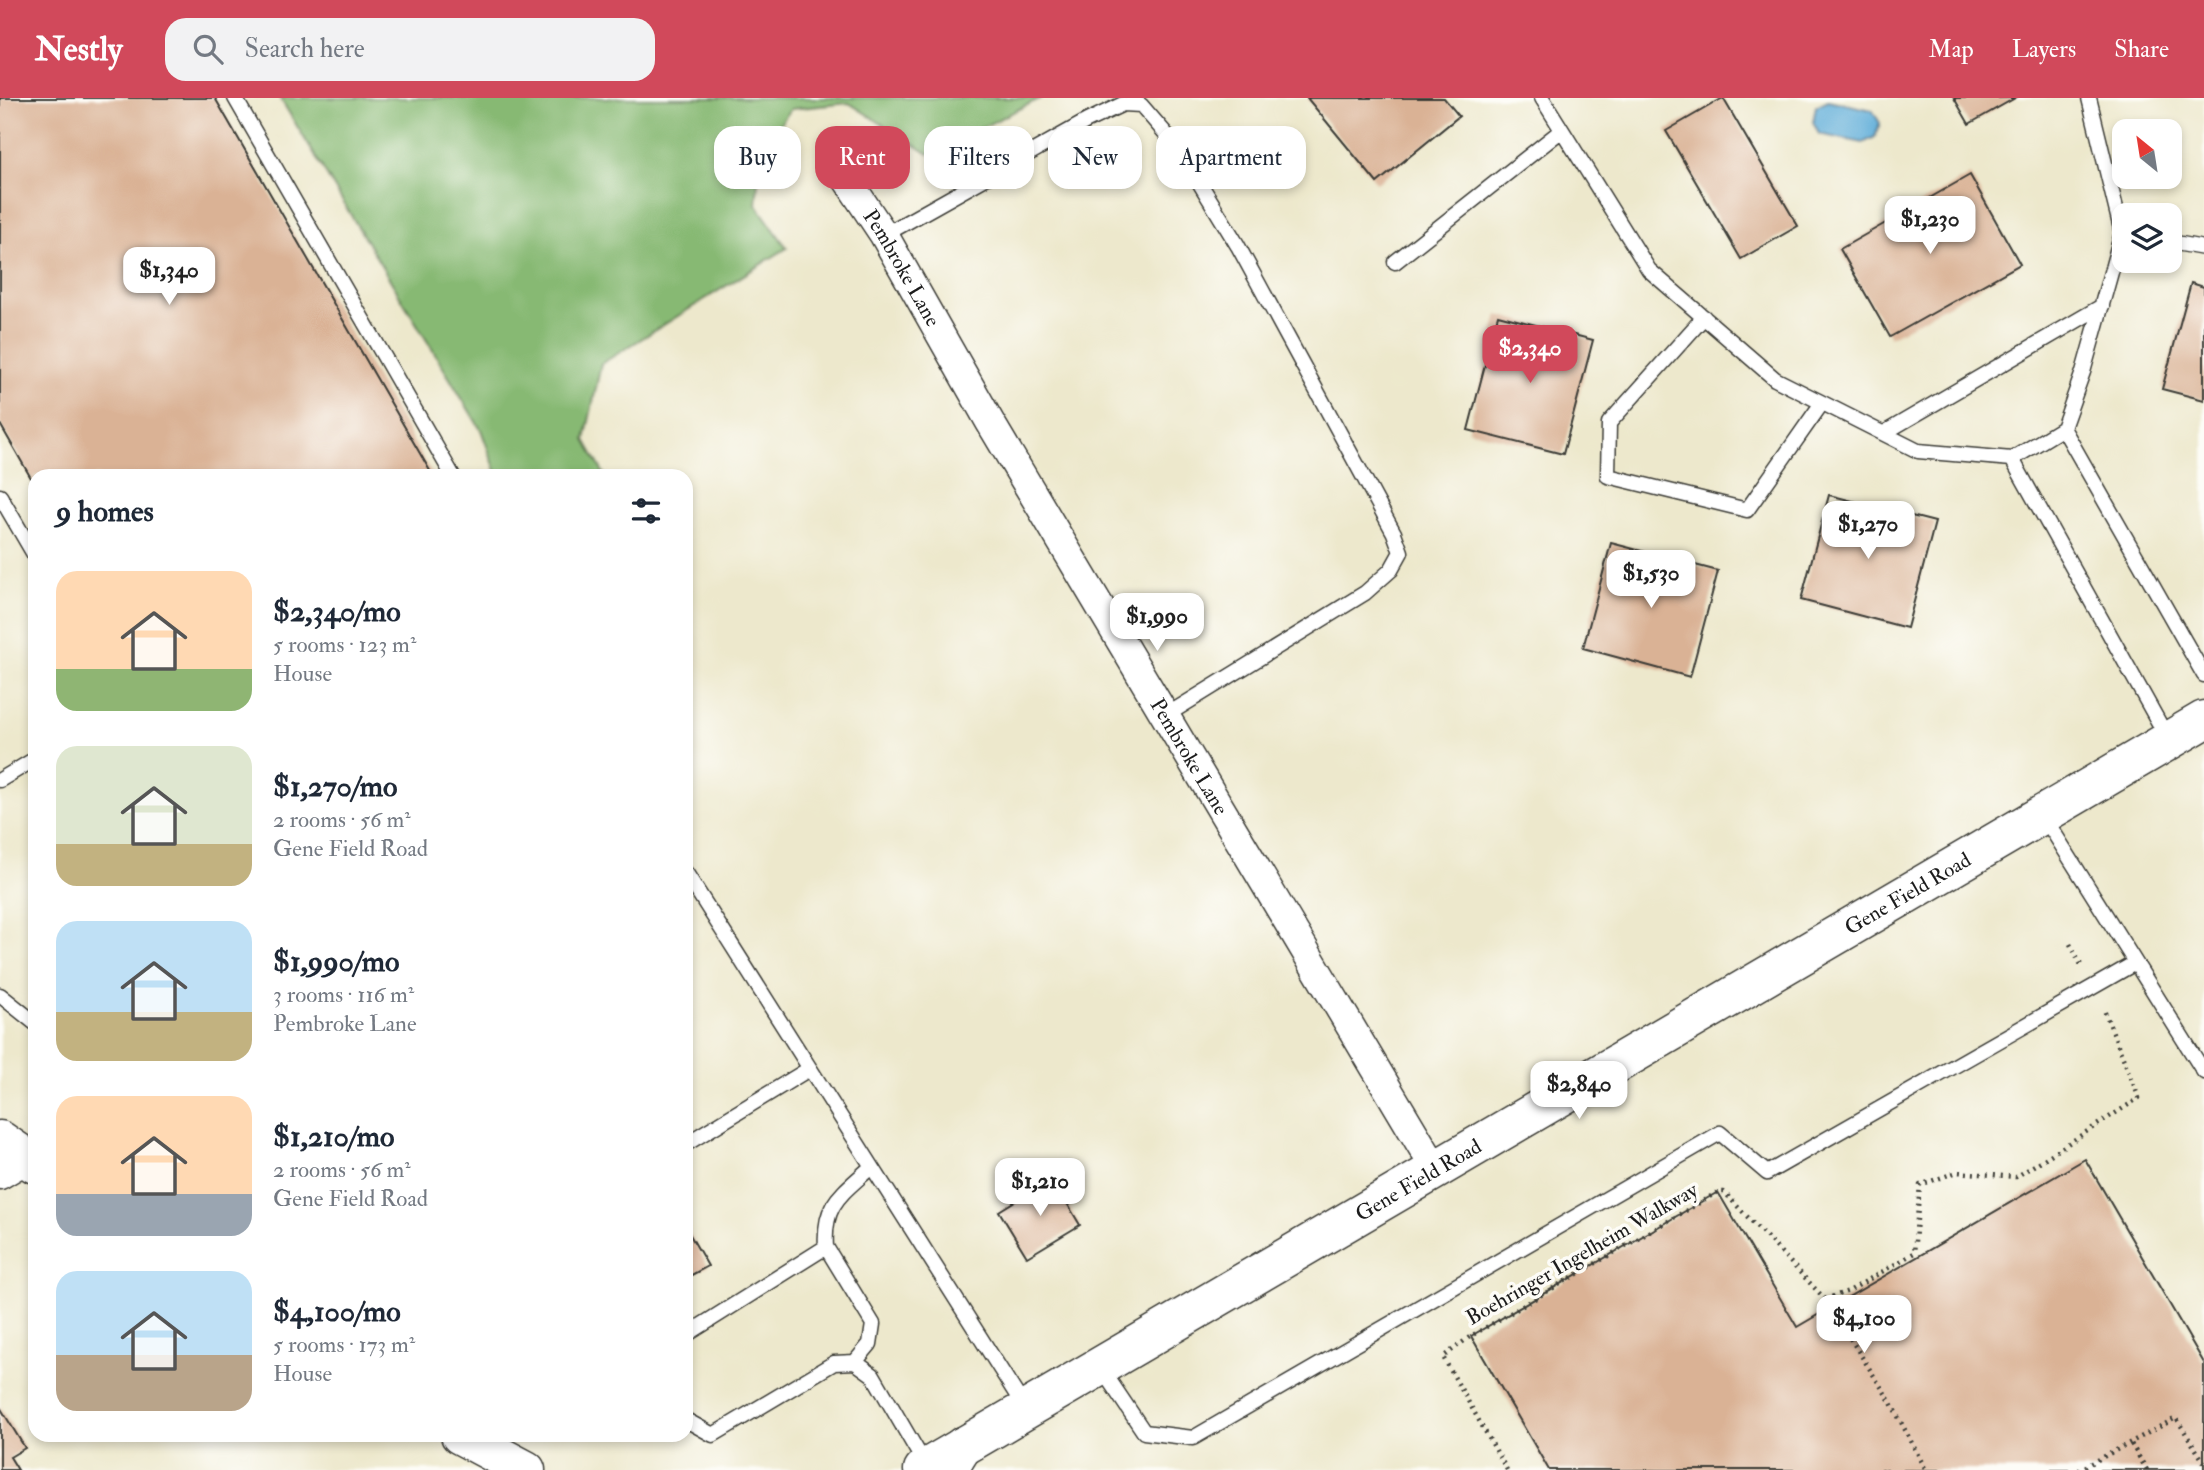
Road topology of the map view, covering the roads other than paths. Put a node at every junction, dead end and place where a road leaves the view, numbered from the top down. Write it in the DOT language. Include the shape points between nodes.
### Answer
graph roads {
  1 [pos="235,98"];
  2 [pos="2089,98"];
  3 [pos="1548,100"];
  4 [pos="1562,131"];
  5 [pos="853,189"];
  6 [pos="2115,203"];
  7 [pos="884,235"];
  8 [pos="2182,244"];
  9 [pos="2204,248"];
  10 [pos="1395,262"];
  11 [pos="2112,272"];
  12 [pos="2102,306"];
  13 [pos="1704,317"];
  14 [pos="1822,403"];
  15 [pos="2063,428"];
  16 [pos="1884,433"];
  17 [pos="2012,459"];
  18 [pos="449,469"];
  19 [pos="0,496"];
  20 [pos="28,544"];
  21 [pos="2204,675"];
  22 [pos="1165,716"];
  23 [pos="2204,720"];
  24 [pos="2169,741"];
  25 [pos="28,763"];
  26 [pos="0,780"];
  27 [pos="2043,816"];
  28 [pos="693,894"];
  29 [pos="2135,964"];
  30 [pos="0,995"];
  31 [pos="28,1017"];
  32 [pos="809,1069"];
  33 [pos="2204,1072"];
  34 [pos="693,1140"];
  35 [pos="871,1167"];
  36 [pos="1436,1170"];
  37 [pos="826,1247"];
  38 [pos="693,1331"];
  39 [pos="855,1362"];
  40 [pos="1100,1367"];
  41 [pos="1026,1409"];
  42 [pos="693,1424"];
  43 [pos="466,1442"];
  44 [pos="472,1442"];
  45 [pos="940,1463"];
  46 [pos="494,1470"];
  47 [pos="526,1470"];
  1 -- 18 [label="lane"];
  2 -- 6 [label="lane"];
  3 -- 4 [label="lane"];
  4 -- 10 [label="lane"];
  4 -- 13 [label="lane" via="1649,270"];
  5 -- 7 [label="street, Pembroke Lane"];
  7 -- 22 [label="street, Pembroke Lane"];
  7 -- 22 [label="lane" via="1123,104 1141,105 1179,149 1238,246 1401,552 1391,570 1365,593"];
  8 -- 9 [label="lane"];
  11 -- 12 [label="lane"];
  12 -- 15 [label="lane"];
  12 -- 16 [label="lane"];
  13 -- 14 [label="lane" via="1775,379"];
  13 -- 14 [label="lane" via="1609,423 1608,476 1747,510"];
  14 -- 16 [label="lane"];
  15 -- 17 [label="lane"];
  15 -- 21 [label="lane"];
  16 -- 17 [label="lane" via="1918,451"];
  17 -- 24 [label="lane"];
  19 -- 20 [label="lane"];
  22 -- 36 [label="street, Pembroke Lane"];
  23 -- 24 [label="street, Gene Field Road"];
  24 -- 27 [label="street, Gene Field Road"];
  25 -- 26 [label="lane"];
  27 -- 29 [label="lane"];
  27 -- 36 [label="street, Gene Field Road"];
  28 -- 32 [label="lane"];
  29 -- 33 [label="lane"];
  29 -- 40 [label="lane" via="1767,1173 1720,1133 1193,1438 1144,1432"];
  30 -- 31 [label="lane"];
  32 -- 34 [label="lane"];
  32 -- 35 [label="lane"];
  35 -- 37 [label="lane" via="838,1197 824,1221"];
  35 -- 41 [label="lane"];
  36 -- 40 [label="street, Gene Field Road"];
  37 -- 38 [label="lane"];
  37 -- 39 [label="lane" via="873,1324 870,1344"];
  39 -- 42 [label="lane" via="834,1363 713,1435"];
  39 -- 45 [label="lane" via="873,1375"];
  40 -- 41 [label="street, Gene Field Road"];
  41 -- 45 [label="street, Gene Field Road"];
  43 -- 46 [label="street"];
  44 -- 47 [label="street"];
}
